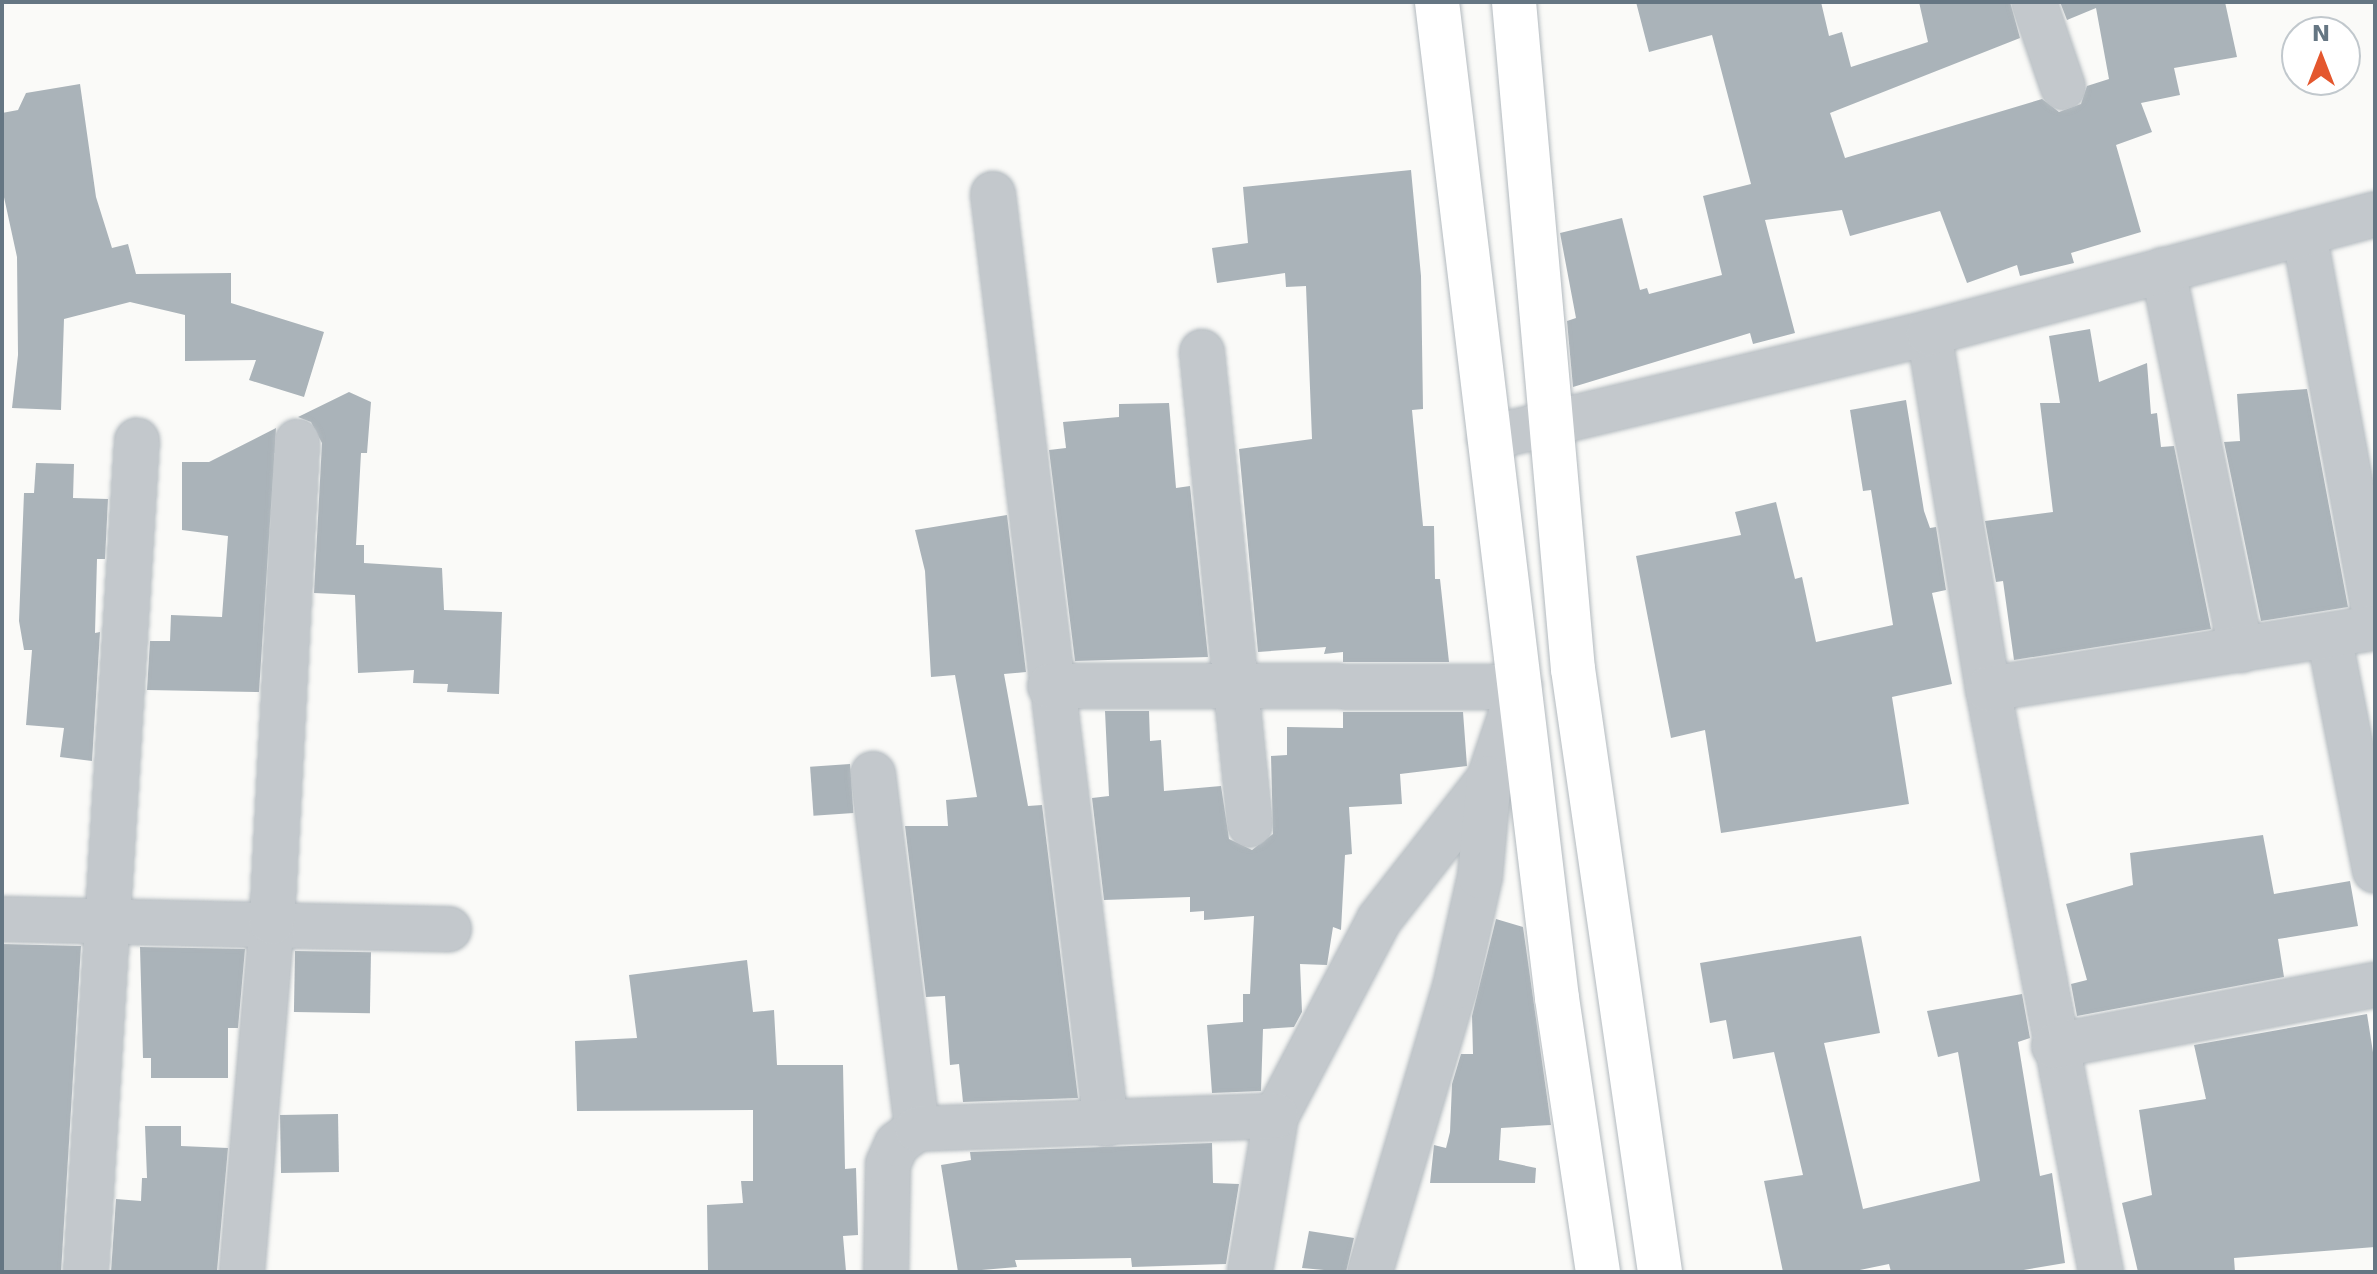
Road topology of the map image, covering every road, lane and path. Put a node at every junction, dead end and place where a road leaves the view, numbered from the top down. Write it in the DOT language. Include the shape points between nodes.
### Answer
graph roads {
  1 [pos="1437,2"];
  2 [pos="1514,2"];
  3 [pos="2034,2"];
  4 [pos="2063,87"];
  5 [pos="993,194"];
  6 [pos="2375,214"];
  7 [pos="2304,233"];
  8 [pos="2163,270"];
  9 [pos="1929,333"];
  10 [pos="1202,352"];
  11 [pos="1548,426"];
  12 [pos="1489,438"];
  13 [pos="137,441"];
  14 [pos="297,442"];
  15 [pos="2375,617"];
  16 [pos="2375,628"];
  17 [pos="2329,636"];
  18 [pos="2241,650"];
  19 [pos="1050,686"];
  20 [pos="1520,687"];
  21 [pos="1234,689"];
  22 [pos="1988,689"];
  23 [pos="873,774"];
  24 [pos="1489,779"];
  25 [pos="1250,825"];
  26 [pos="2375,871"];
  27 [pos="2,919"];
  28 [pos="105,921"];
  29 [pos="272,922"];
  30 [pos="449,929"];
  31 [pos="2375,985"];
  32 [pos="2054,1046"];
  33 [pos="1276,1116"];
  34 [pos="1106,1124"];
  35 [pos="917,1129"];
  36 [pos="86,1272"];
  37 [pos="242,1272"];
  38 [pos="886,1272"];
  39 [pos="1250,1272"];
  40 [pos="1370,1272"];
  41 [pos="1598,1272"];
  42 [pos="1660,1272"];
  43 [pos="2101,1272"];
  1 -- 12 [label="main road"];
  2 -- 11 [label="main road"];
  3 -- 4 [label="street"];
  5 -- 19 [label="street"];
  6 -- 7 [label="street"];
  7 -- 8 [label="street"];
  7 -- 15 [label="street"];
  8 -- 9 [label="street"];
  8 -- 18 [label="street"];
  9 -- 11 [label="street"];
  9 -- 22 [label="street"];
  10 -- 21 [label="street"];
  11 -- 12 [label="street"];
  11 -- 42 [label="main road" via="1573,669"];
  12 -- 20 [label="main road"];
  13 -- 28 [label="street"];
  14 -- 29 [label="street"];
  16 -- 17 [label="street"];
  17 -- 18 [label="street"];
  17 -- 26 [label="street"];
  18 -- 22 [label="street"];
  19 -- 21 [label="street"];
  19 -- 34 [label="street"];
  20 -- 21 [label="street"];
  20 -- 24 [label="street"];
  20 -- 41 [label="main road" via="1557,998"];
  21 -- 25 [label="street"];
  22 -- 32 [label="street"];
  23 -- 35 [label="street"];
  24 -- 33 [label="street" via="1379,920"];
  24 -- 40 [label="street" via="1480,876 1455,987"];
  27 -- 28 [label="street"];
  28 -- 29 [label="street"];
  28 -- 36 [label="street"];
  29 -- 30 [label="street"];
  29 -- 37 [label="street"];
  31 -- 32 [label="street"];
  32 -- 43 [label="street"];
  33 -- 34 [label="street"];
  33 -- 39 [label="street"];
  34 -- 35 [label="street"];
  35 -- 38 [label="street" via="897,1144 888,1164"];
}
